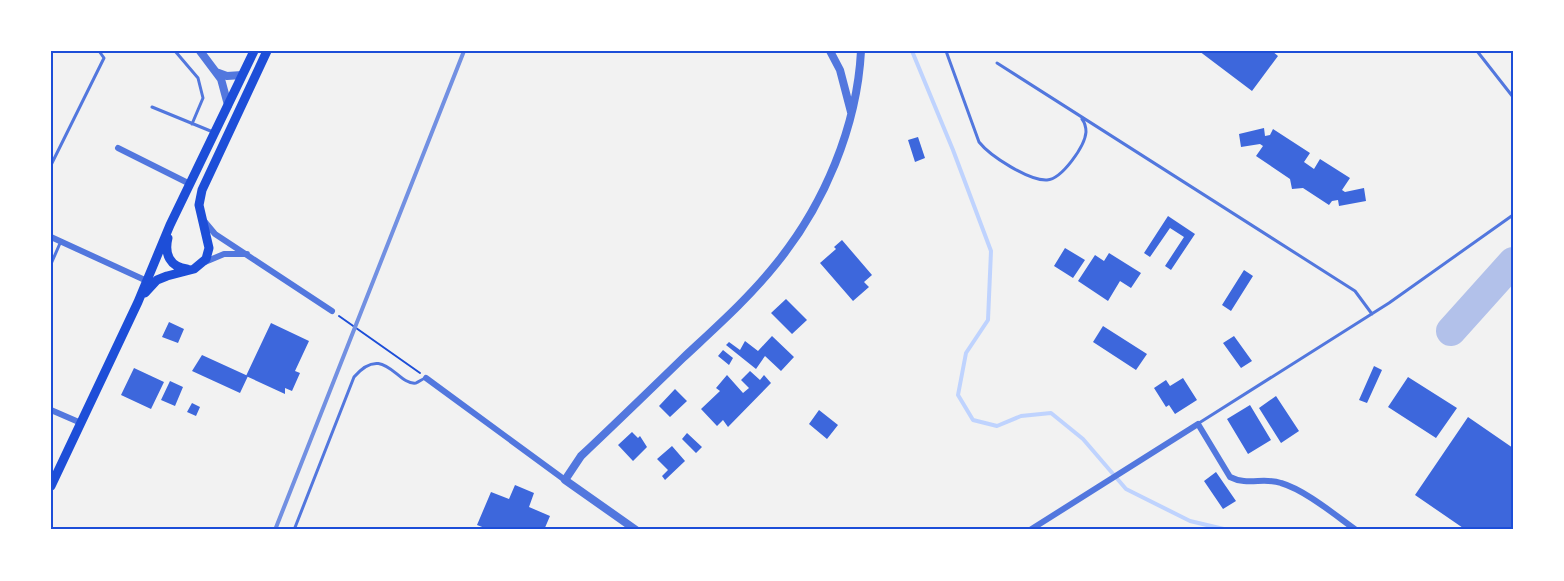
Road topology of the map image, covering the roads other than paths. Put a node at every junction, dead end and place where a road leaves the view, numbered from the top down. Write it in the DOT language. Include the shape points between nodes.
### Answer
graph roads {
  1 [pos="99,51"];
  2 [pos="175,51"];
  3 [pos="200,51"];
  4 [pos="254,51"];
  5 [pos="267,51"];
  6 [pos="831,51"];
  7 [pos="835,51"];
  8 [pos="861,51"];
  9 [pos="945,51"];
  10 [pos="1477,51"];
  11 [pos="997,63"];
  12 [pos="216,72"];
  13 [pos="242,75"];
  14 [pos="1513,97"];
  15 [pos="228,105"];
  16 [pos="152,107"];
  17 [pos="851,114"];
  18 [pos="1080,116"];
  19 [pos="192,124"];
  20 [pos="214,133"];
  21 [pos="118,148"];
  22 [pos="51,165"];
  23 [pos="190,184"];
  24 [pos="181,202"];
  25 [pos="1513,214"];
  26 [pos="201,218"];
  27 [pos="51,237"];
  28 [pos="61,241"];
  29 [pos="248,254"];
  30 [pos="51,264"];
  31 [pos="198,266"];
  32 [pos="147,280"];
  33 [pos="138,302"];
  34 [pos="332,311"];
  35 [pos="1372,314"];
  36 [pos="426,378"];
  37 [pos="51,410"];
  38 [pos="81,423"];
  39 [pos="1198,424"];
  40 [pos="565,480"];
  41 [pos="51,486"];
  42 [pos="294,530"];
  43 [pos="636,530"];
  44 [pos="1030,530"];
  45 [pos="1356,530"];
  1 -- 22 [label="lane" via="104,58"];
  2 -- 19 [label="lane" via="198,78 203,99"];
  3 -- 12 [label="street"];
  4 -- 13 [label="main road"];
  5 -- 26 [label="main road" via="202,190"];
  6 -- 7 [label="street"];
  6 -- 17 [label="street"];
  8 -- 17 [label="street"];
  9 -- 18 [label="lane" via="979,142 988,152 1029,177 1052,179 1064,171 1084,141 1085,125"];
  10 -- 14 [label="lane"];
  11 -- 18 [label="lane"];
  12 -- 13 [label="street"];
  12 -- 15 [label="street"];
  13 -- 15 [label="main road"];
  15 -- 20 [label="main road"];
  16 -- 19 [label="lane"];
  17 -- 40 [label="street" via="820,196 777,263 747,298 581,456"];
  18 -- 35 [label="lane" via="1356,291"];
  19 -- 20 [label="lane"];
  20 -- 23 [label="main road"];
  21 -- 23 [label="street"];
  23 -- 24 [label="main road"];
  24 -- 31 [label="main road" via="167,254 181,268"];
  24 -- 32 [label="main road"];
  25 -- 35 [label="lane"];
  26 -- 29 [label="street" via="215,234"];
  26 -- 31 [label="main road" via="209,248 206,259"];
  27 -- 28 [label="street"];
  28 -- 30 [label="lane"];
  28 -- 32 [label="street"];
  29 -- 31 [label="street" via="224,254"];
  29 -- 34 [label="street"];
  31 -- 33 [label="main road" via="157,280"];
  32 -- 33 [label="main road"];
  33 -- 38 [label="main road"];
  35 -- 39 [label="lane"];
  36 -- 40 [label="street"];
  36 -- 42 [label="lane" via="409,382 389,366 376,364 362,368 354,377"];
  37 -- 38 [label="street"];
  38 -- 41 [label="main road"];
  39 -- 44 [label="street"];
  39 -- 45 [label="street" via="1230,477 1286,485"];
  40 -- 43 [label="street"];
}
